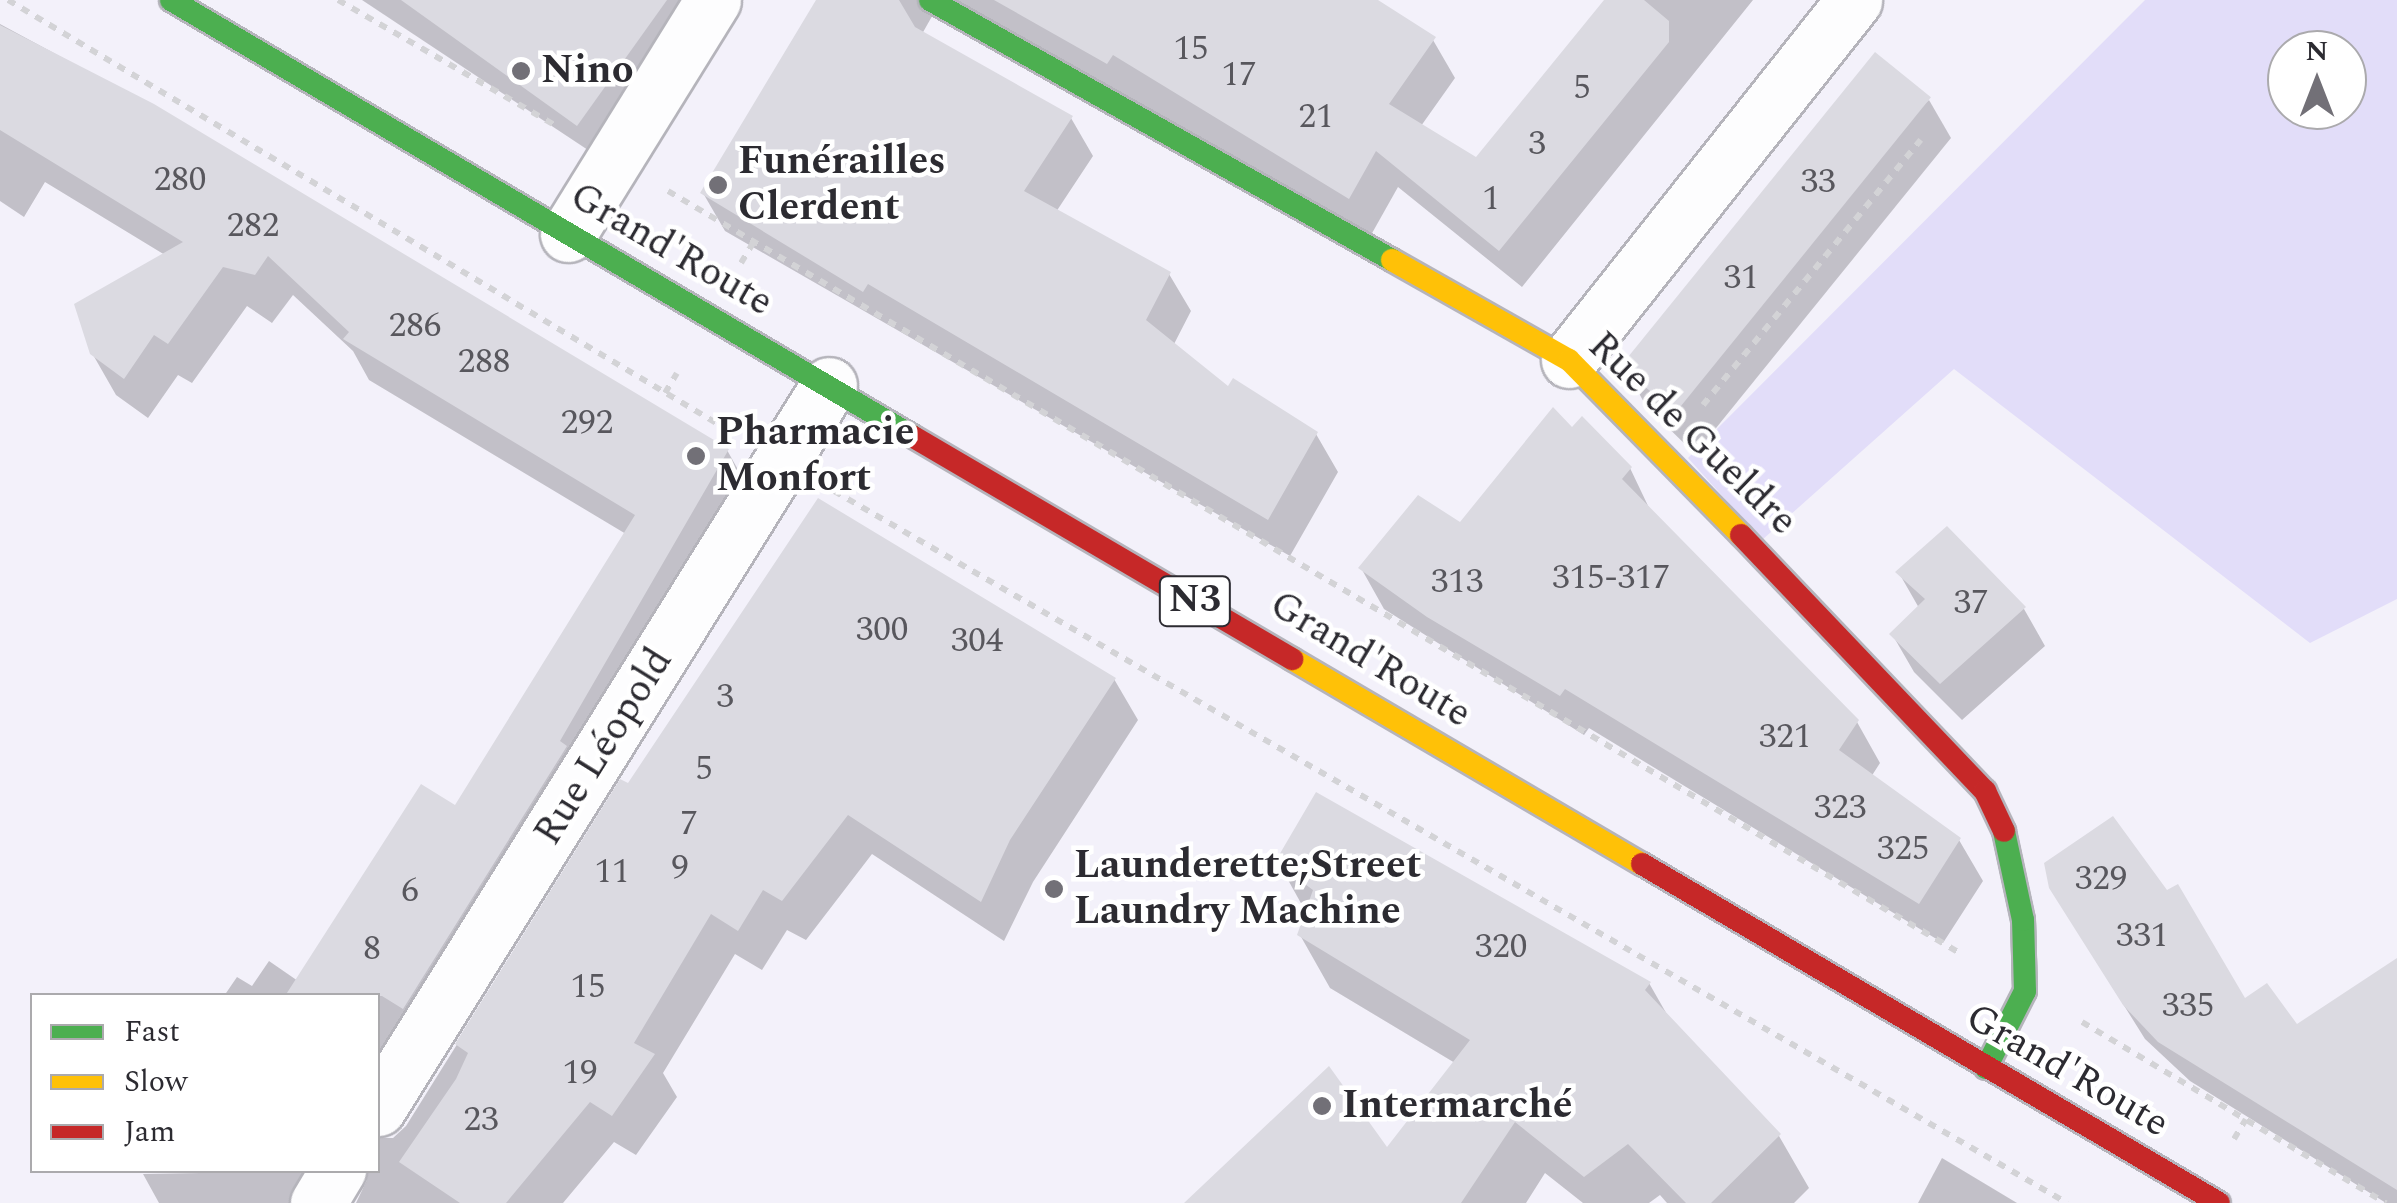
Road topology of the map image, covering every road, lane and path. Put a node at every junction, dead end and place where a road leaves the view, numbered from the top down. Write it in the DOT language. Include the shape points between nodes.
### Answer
graph roads {
  1 [pos="8,0"];
  2 [pos="172,0"];
  3 [pos="338,0"];
  4 [pos="712,0"];
  5 [pos="930,0"];
  6 [pos="1854,0"];
  7 [pos="1921,140"];
  8 [pos="612,158"];
  9 [pos="568,234"];
  10 [pos="1569,360"];
  11 [pos="828,385"];
  12 [pos="1663,453"];
  13 [pos="784,460"];
  14 [pos="2025,991"];
  15 [pos="1986,1068"];
  16 [pos="380,1105"];
  17 [pos="336,1173"];
  18 [pos="318,1203"];
  19 [pos="2067,1203"];
  20 [pos="2219,1203"];
  21 [pos="2386,1203"];
  1 -- 13 [label="path"];
  2 -- 9 [label="main road, Grand'Route / N3"];
  3 -- 8 [label="path"];
  4 -- 8 [label="street"];
  5 -- 10 [label="main road, Rue de Gueldre"];
  6 -- 10 [label="street"];
  7 -- 12 [label="path"];
  8 -- 9 [label="street"];
  8 -- 14 [label="path"];
  9 -- 11 [label="main road, Grand'Route / N3"];
  10 -- 12 [label="main road, Rue de Gueldre"];
  11 -- 13 [label="street, Rue Léopold"];
  11 -- 15 [label="main road, Grand'Route / N3"];
  12 -- 14 [label="main road, Rue de Gueldre" via="1985,791 2008,839 2023,920"];
  13 -- 16 [label="street, Rue Léopold"];
  13 -- 19 [label="path"];
  14 -- 15 [label="main road, Rue de Gueldre"];
  14 -- 21 [label="path" via="2143,1054"];
  15 -- 20 [label="main road, Grand'Route / N3"];
  17 -- 18 [label="street"];
}
